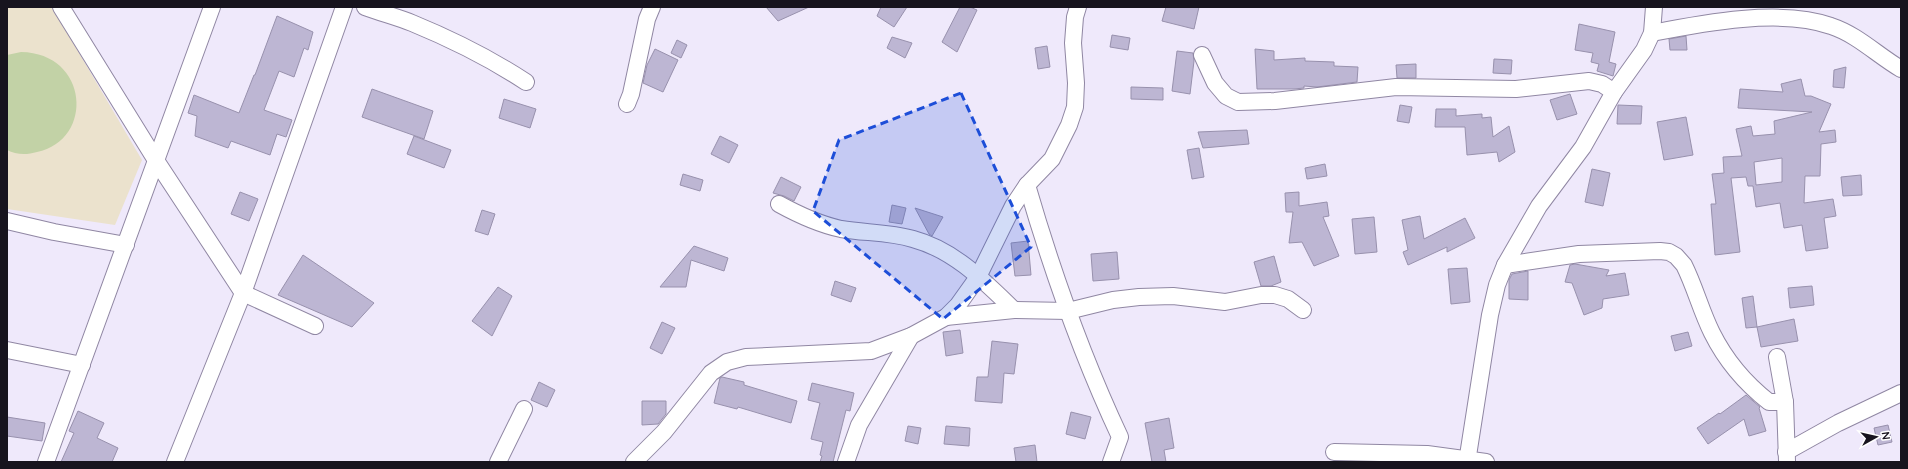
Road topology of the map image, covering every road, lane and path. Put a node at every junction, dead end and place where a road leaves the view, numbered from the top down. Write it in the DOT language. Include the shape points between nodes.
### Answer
graph roads {
  1 [pos="61,7"];
  2 [pos="212,7"];
  3 [pos="344,7"];
  4 [pos="366,7"];
  5 [pos="1078,7"];
  6 [pos="1654,7"];
  7 [pos="650,8"];
  8 [pos="1652,33"];
  9 [pos="1202,55"];
  10 [pos="1901,70"];
  11 [pos="526,82"];
  12 [pos="1614,92"];
  13 [pos="627,104"];
  14 [pos="157,162"];
  15 [pos="1026,185"];
  16 [pos="779,204"];
  17 [pos="7,221"];
  18 [pos="126,245"];
  19 [pos="1505,265"];
  20 [pos="978,277"];
  21 [pos="243,293"];
  22 [pos="1014,310"];
  23 [pos="1303,310"];
  24 [pos="1068,311"];
  25 [pos="946,316"];
  26 [pos="315,326"];
  27 [pos="911,336"];
  28 [pos="7,350"];
  29 [pos="1777,357"];
  30 [pos="82,365"];
  31 [pos="1901,393"];
  32 [pos="1785,402"];
  33 [pos="524,409"];
  34 [pos="1334,452"];
  35 [pos="1787,457"];
  36 [pos="1468,460"];
  37 [pos="46,462"];
  38 [pos="175,462"];
  39 [pos="498,462"];
  40 [pos="634,462"];
  41 [pos="846,462"];
  42 [pos="1111,462"];
  43 [pos="1486,462"];
  1 -- 14 [label="street"];
  2 -- 14 [label="street"];
  3 -- 21 [label="street"];
  4 -- 11 [label="street" via="439,35"];
  5 -- 15 [label="street" via="1073,43 1075,107 1070,125 1052,159"];
  6 -- 8 [label="street"];
  7 -- 13 [label="street"];
  8 -- 10 [label="street" via="1735,20 1808,20 1831,26 1856,37"];
  8 -- 12 [label="street" via="1634,66"];
  9 -- 12 [label="street" via="1215,83 1226,96 1238,102 1275,101 1396,87 1516,89 1589,81 1602,84"];
  12 -- 19 [label="street" via="1583,147 1539,206"];
  14 -- 18 [label="street"];
  14 -- 21 [label="street"];
  15 -- 20 [label="street"];
  15 -- 24 [label="street"];
  16 -- 20 [label="street" via="822,225 915,239 941,249"];
  17 -- 18 [label="street"];
  18 -- 30 [label="street"];
  19 -- 32 [label="street" via="1579,254 1669,252 1684,265 1712,334 1738,371 1757,393 1769,402"];
  19 -- 36 [label="street" via="1490,315"];
  20 -- 22 [label="street"];
  20 -- 25 [label="street" via="958,305"];
  21 -- 26 [label="street"];
  21 -- 38 [label="street"];
  22 -- 24 [label="street"];
  22 -- 25 [label="street"];
  23 -- 24 [label="street" via="1288,299 1268,295 1225,302 1174,296 1139,297 1113,300"];
  24 -- 42 [label="street" via="1120,437"];
  25 -- 27 [label="street"];
  27 -- 40 [label="street" via="871,351 746,357 727,362 711,372 664,432"];
  27 -- 41 [label="street" via="859,425"];
  28 -- 30 [label="street"];
  29 -- 32 [label="street"];
  30 -- 37 [label="street"];
  31 -- 35 [label="street" via="1838,423"];
  32 -- 35 [label="street"];
  33 -- 39 [label="street"];
  34 -- 36 [label="street" via="1400,452"];
  36 -- 43 [label="street"];
}
